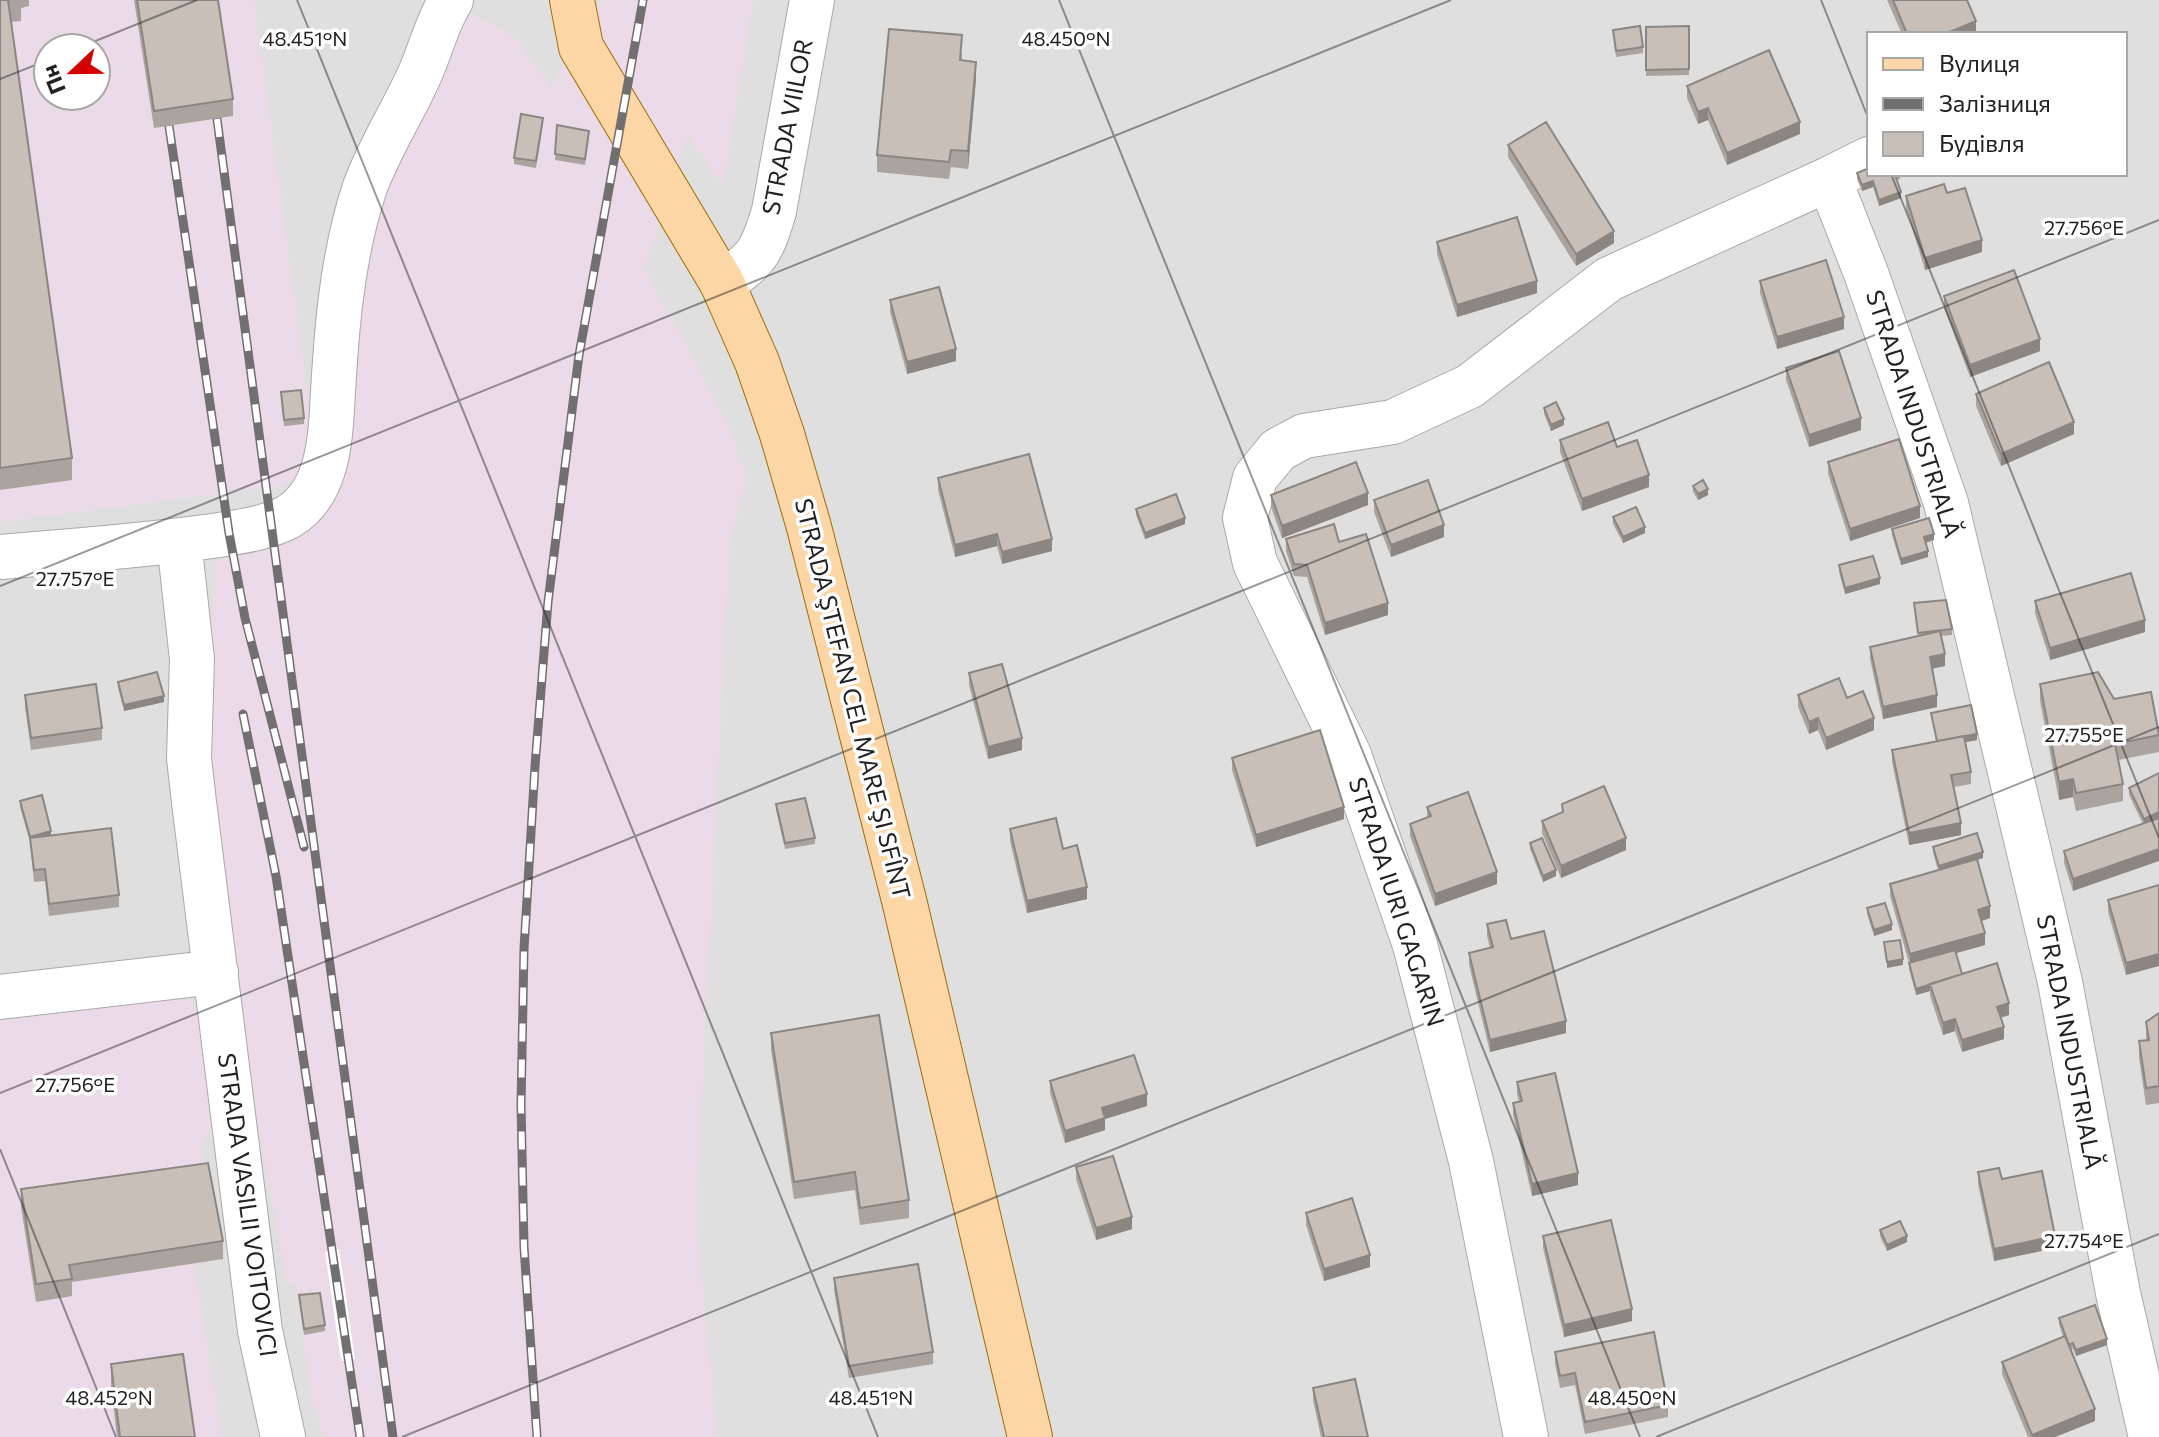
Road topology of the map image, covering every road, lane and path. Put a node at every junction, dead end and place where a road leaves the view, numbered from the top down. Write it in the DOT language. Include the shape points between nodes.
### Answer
graph roads {
  1 [pos="451,0"];
  2 [pos="572,0"];
  3 [pos="812,0"];
  4 [pos="1867,160"];
  5 [pos="1829,179"];
  6 [pos="722,283"];
  7 [pos="179,541"];
  8 [pos="0,557"];
  9 [pos="216,972"];
  10 [pos="0,997"];
  11 [pos="283,1437"];
  12 [pos="1030,1437"];
  13 [pos="1526,1437"];
  14 [pos="2151,1437"];
  1 -- 7 [label="street" via="365,189 337,320 331,436 322,475 289,516 270,525"];
  2 -- 6 [label="main road, STRADA ŞTEFAN CEL MARE ŞI SFÎNT" via="588,62"];
  3 -- 6 [label="street, STRADA VIILOR" via="767,234 752,263"];
  4 -- 5 [label="street"];
  5 -- 13 [label="street, STRADA IURI GAGARIN" via="1609,279 1470,386 1393,422 1304,436 1278,450 1255,478 1245,518 1255,563 1349,755 1415,945 1471,1161"];
  5 -- 14 [label="street, STRADA INDUSTRIALĂ" via="1946,503 2060,982 2118,1293"];
  6 -- 12 [label="main road, STRADA ŞTEFAN CEL MARE ŞI SFÎNT" via="757,362 809,527 908,915"];
  7 -- 8 [label="street"];
  7 -- 9 [label="street, STRADA VASILII VOITOVICI" via="192,659 189,758"];
  9 -- 10 [label="street"];
  9 -- 11 [label="street, STRADA VASILII VOITOVICI" via="260,1331"];
}
